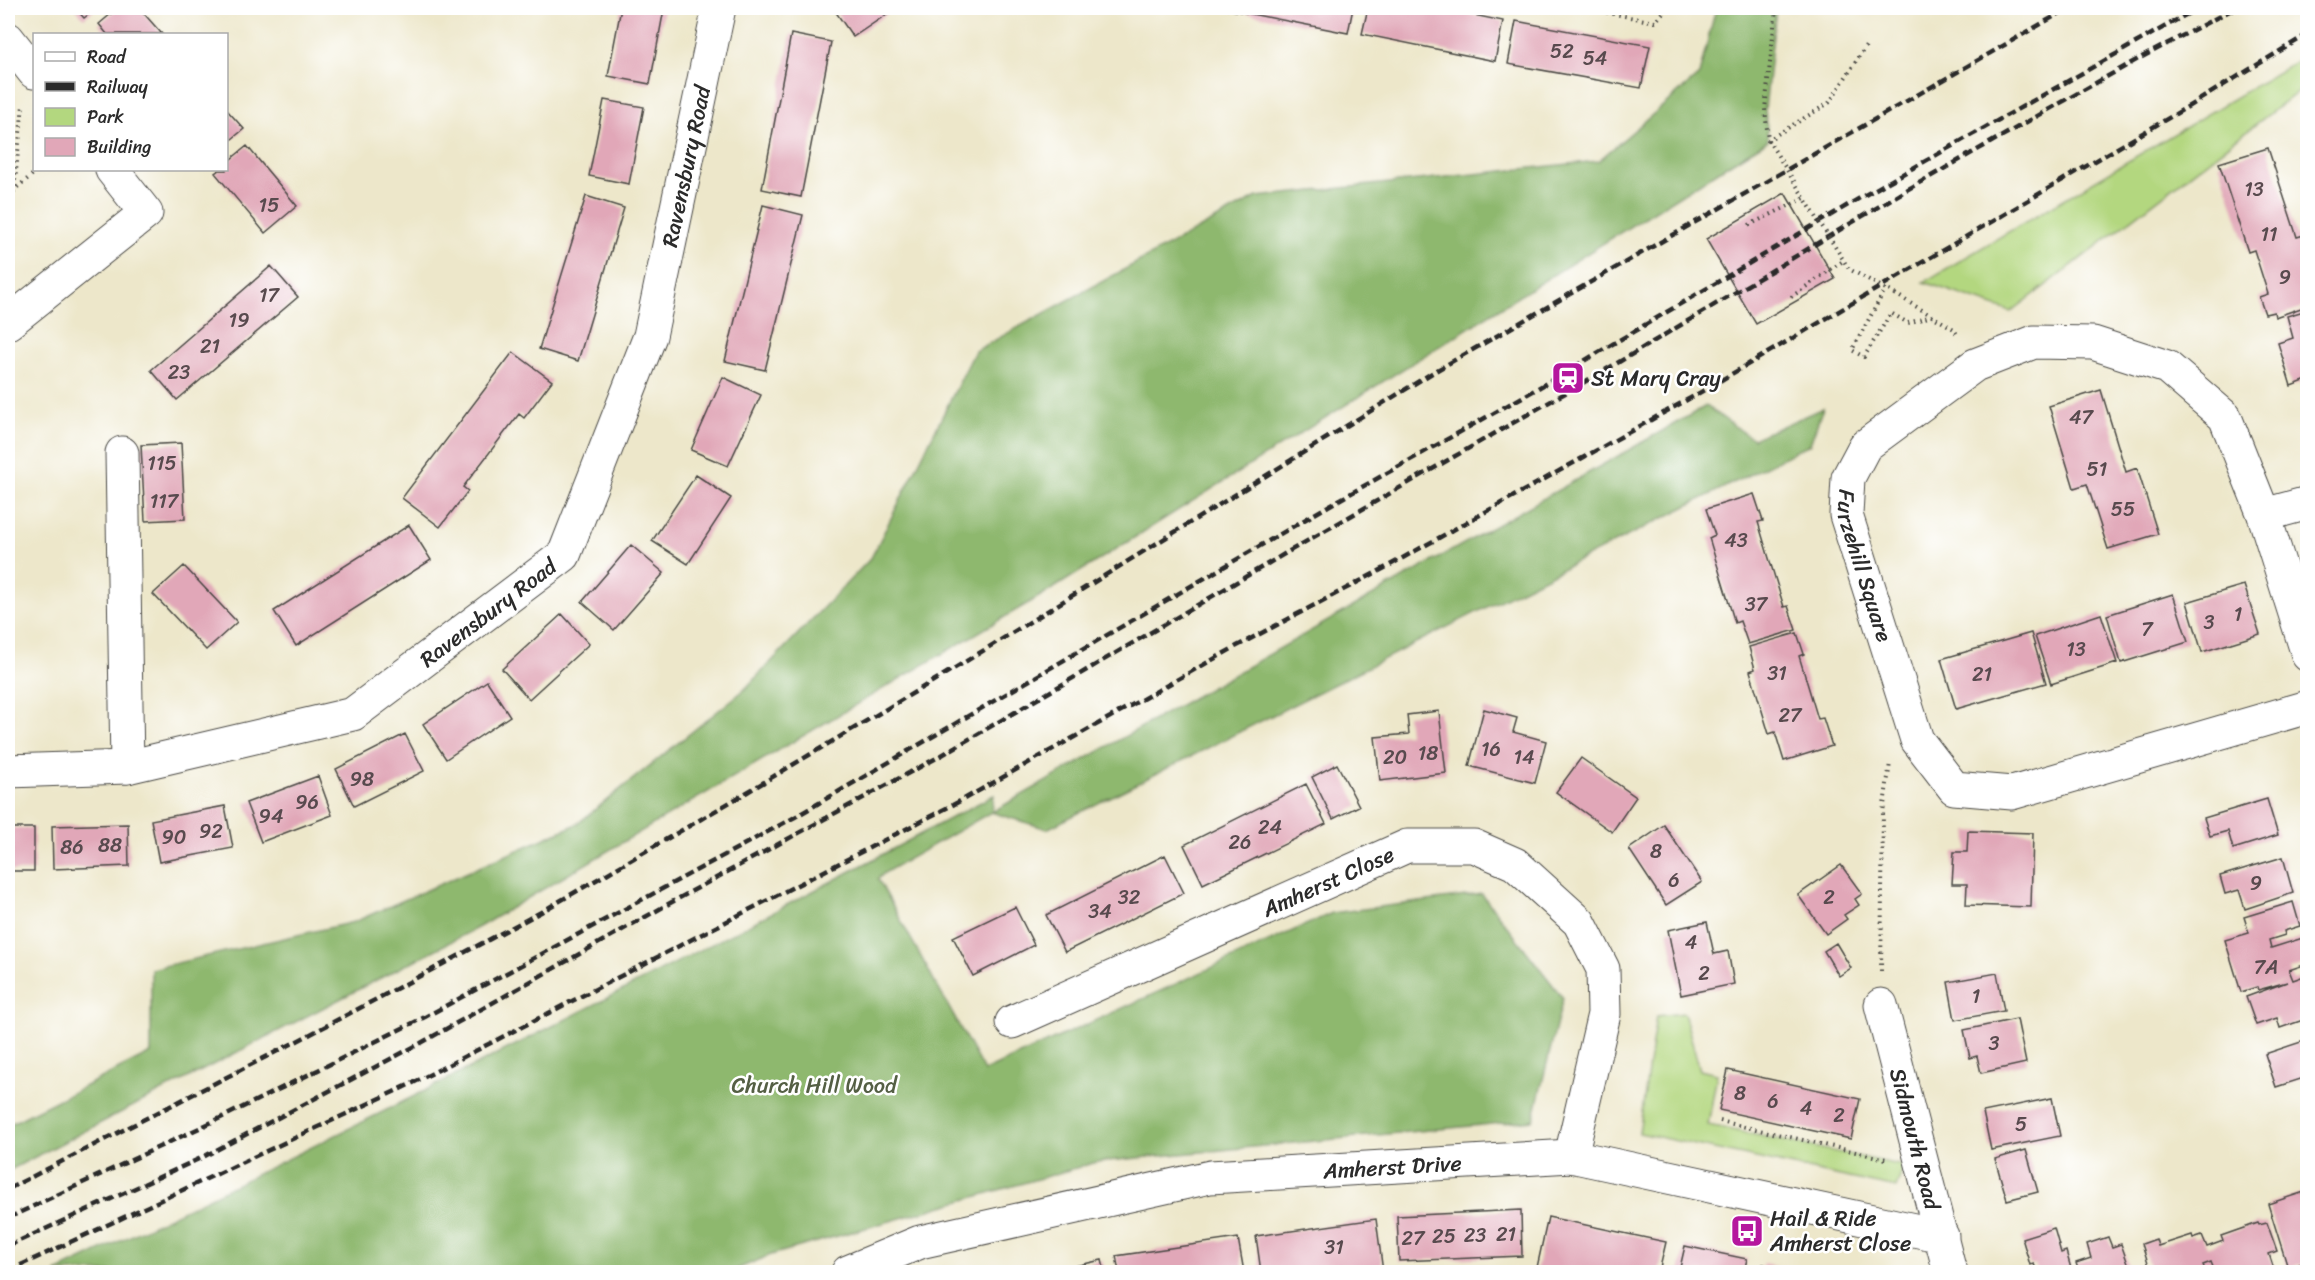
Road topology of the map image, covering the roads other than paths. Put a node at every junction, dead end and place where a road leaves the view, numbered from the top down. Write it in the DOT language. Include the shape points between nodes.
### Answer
graph roads {
  1 [pos="719,8"];
  2 [pos="113,171"];
  3 [pos="8,322"];
  4 [pos="123,453"];
  5 [pos="2307,503"];
  6 [pos="2264,515"];
  7 [pos="2307,655"];
  8 [pos="2307,707"];
  9 [pos="127,767"];
  10 [pos="8,771"];
  11 [pos="1881,1005"];
  12 [pos="1012,1022"];
  13 [pos="1571,1156"];
  14 [pos="1941,1236"];
  15 [pos="848,1272"];
  16 [pos="1950,1272"];
  1 -- 9 [label="street, Ravensbury Road" via="650,336 564,555 353,714"];
  2 -- 3 [label="street" via="146,213"];
  4 -- 9 [label="street"];
  5 -- 6 [label="street"];
  6 -- 7 [label="street, Furzehill Square"];
  6 -- 8 [label="street, Furzehill Square" via="2225,417 2167,368 2093,343 2034,342 1976,365 1865,446 1848,478 1846,515 1917,740 1954,788 2012,793"];
  9 -- 10 [label="street, Ravensbury Road"];
  11 -- 14 [label="street, Sidmouth Road"];
  12 -- 13 [label="street, Amherst Close" via="1407,846 1474,846 1515,864 1579,922 1604,969 1604,1014"];
  13 -- 14 [label="street, Amherst Drive"];
  13 -- 15 [label="street, Amherst Drive" via="1210,1177 920,1242"];
  14 -- 16 [label="street, Sidmouth Road"];
}
